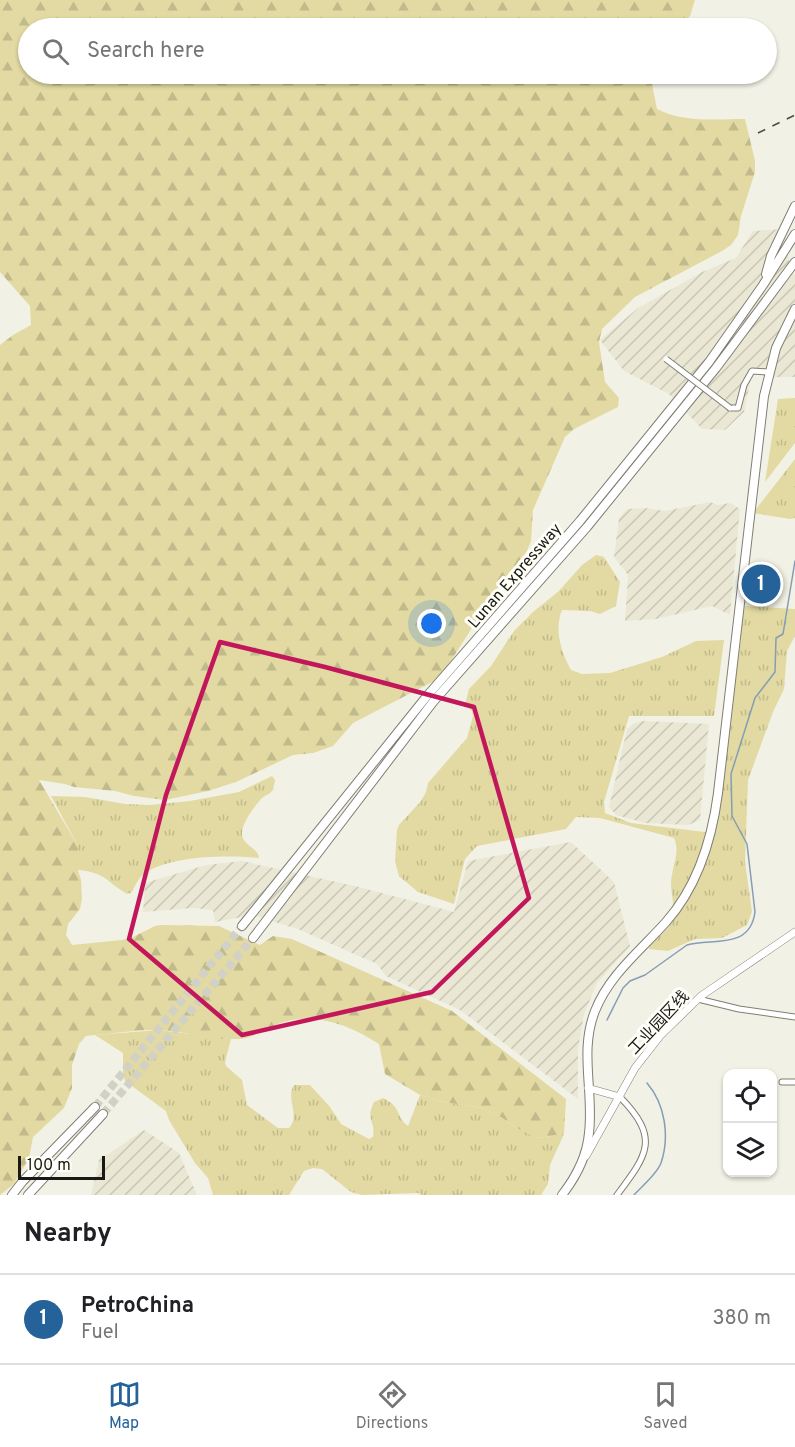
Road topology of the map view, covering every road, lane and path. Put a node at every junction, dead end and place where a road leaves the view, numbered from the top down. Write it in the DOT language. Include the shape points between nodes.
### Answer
graph roads {
  1 [pos="795,206"];
  2 [pos="795,234"];
  3 [pos="795,262"];
  4 [pos="763,285"];
  5 [pos="795,309"];
  6 [pos="666,359"];
  7 [pos="768,372"];
  8 [pos="242,926"];
  9 [pos="795,932"];
  10 [pos="253,938"];
  11 [pos="698,999"];
  12 [pos="795,1017"];
  13 [pos="782,1082"];
  14 [pos="795,1082"];
  15 [pos="588,1088"];
  16 [pos="620,1097"];
  17 [pos="95,1107"];
  18 [pos="103,1114"];
  19 [pos="580,1166"];
  20 [pos="12,1195"];
  21 [pos="28,1195"];
  22 [pos="562,1195"];
  23 [pos="617,1195"];
  1 -- 4 [label="highway" via="771,256"];
  2 -- 4 [label="highway, Lunan Expressway"];
  3 -- 10 [label="highway, Lunan Expressway" via="588,527 434,702"];
  4 -- 8 [label="highway, Lunan Expressway" via="709,362 580,521 427,696"];
  5 -- 7 [label="highway"];
  6 -- 7 [label="street, bridge" via="730,408 738,408 752,371"];
  7 -- 15 [label="highway" via="711,832 699,869 682,901 616,975 598,1004 588,1041"];
  9 -- 11 [label="main road, 工业园区线"];
  11 -- 12 [label="street"];
  11 -- 16 [label="main road, 工业园区线" via="649,1049"];
  13 -- 14 [label="street"];
  15 -- 16 [label="main road"];
  15 -- 19 [label="highway" via="589,1133"];
  16 -- 19 [label="main road, 工业园区线"];
  16 -- 23 [label="street" via="640,1120 646,1141 641,1160"];
  17 -- 20 [label="highway"];
  18 -- 21 [label="highway"];
  19 -- 22 [label="highway"];
}
